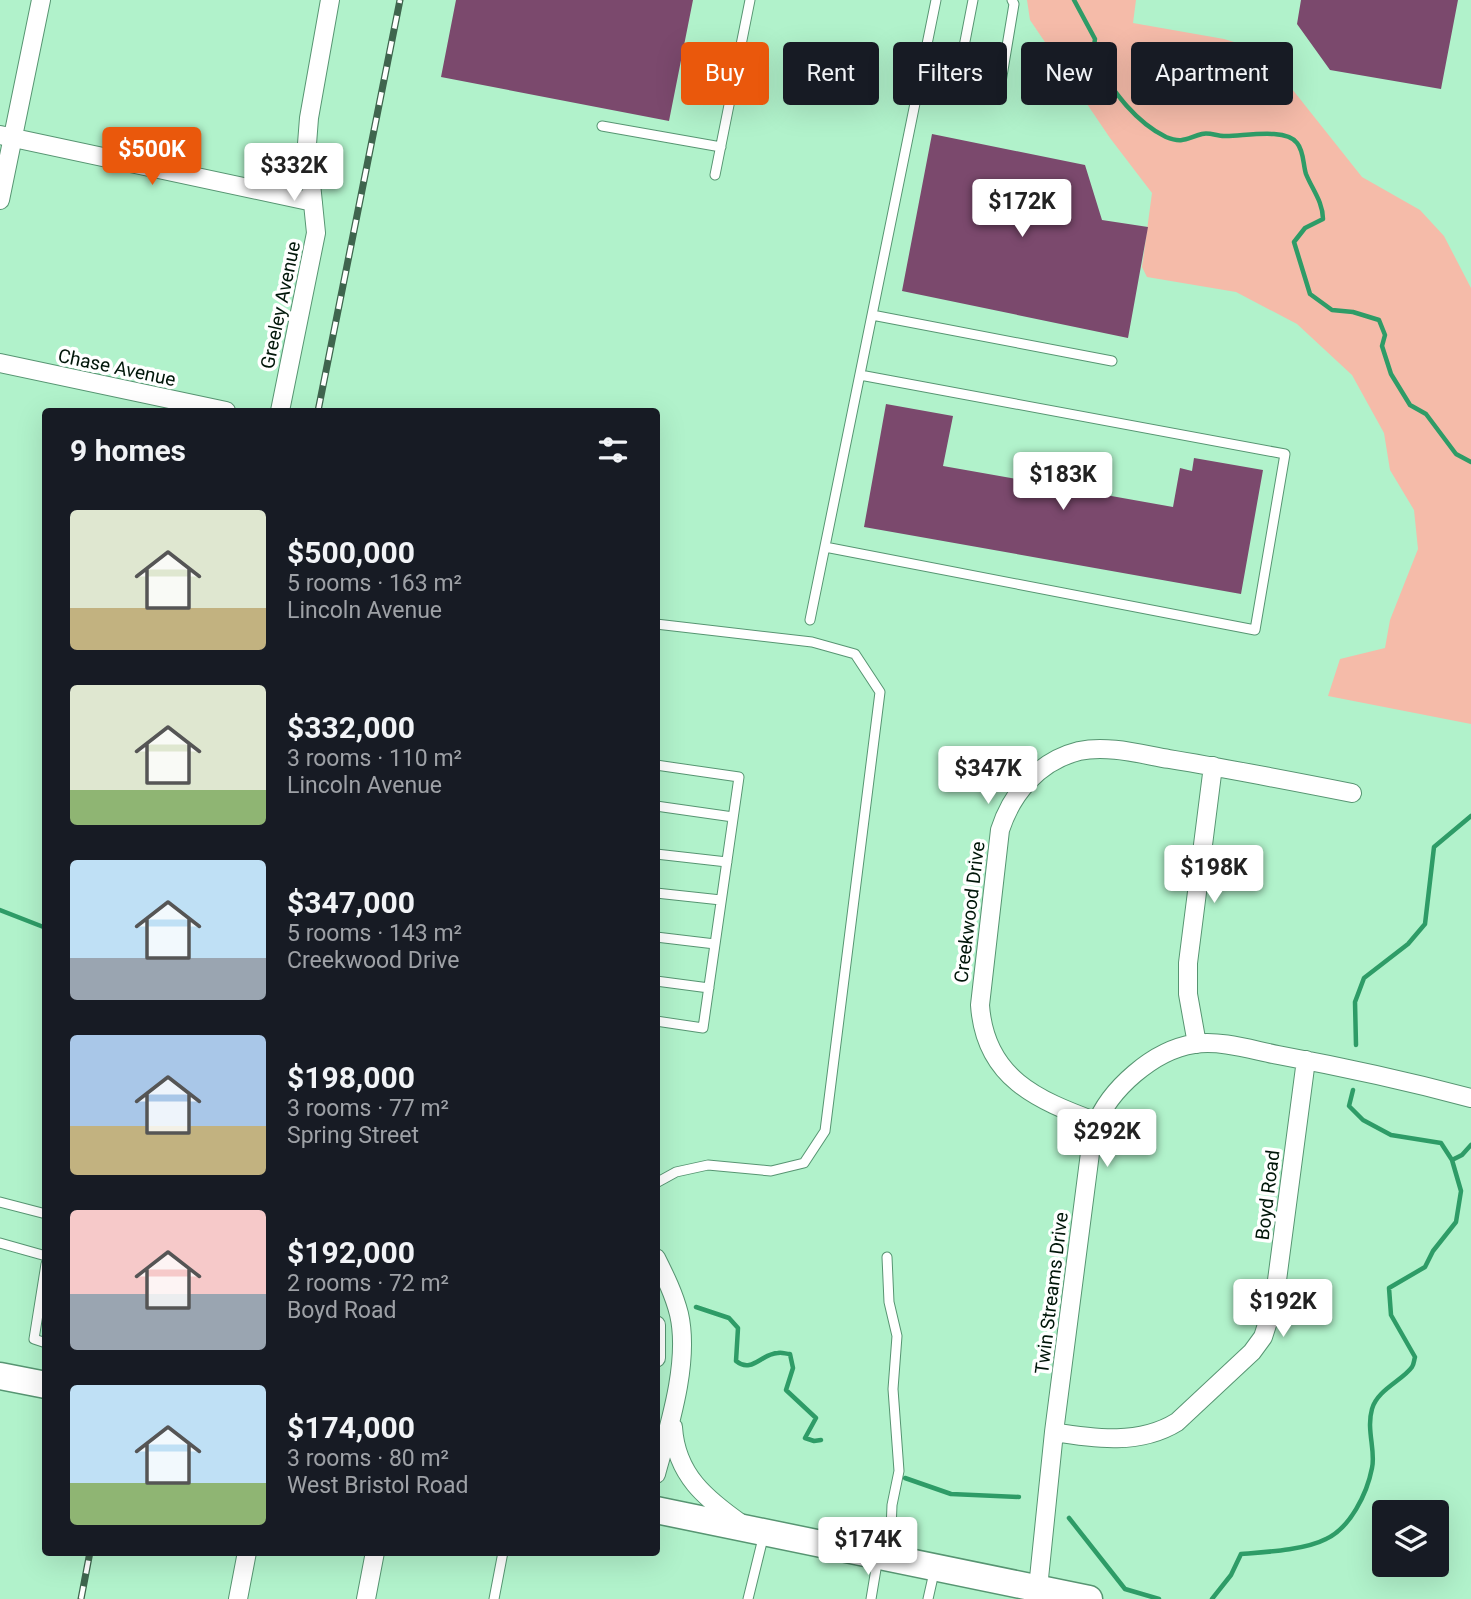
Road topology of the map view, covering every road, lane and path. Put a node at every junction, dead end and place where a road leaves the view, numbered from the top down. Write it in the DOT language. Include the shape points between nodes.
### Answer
graph roads {
  1 [pos="41,0"];
  2 [pos="330,0"];
  3 [pos="750,0"];
  4 [pos="936,0"];
  5 [pos="973,0"];
  6 [pos="1012,0"];
  7 [pos="927,42"];
  8 [pos="965,42"];
  9 [pos="1007,46"];
  10 [pos="915,105"];
  11 [pos="602,126"];
  12 [pos="6,136"];
  13 [pos="721,147"];
  14 [pos="715,175"];
  15 [pos="0,200"];
  16 [pos="313,202"];
  17 [pos="872,315"];
  18 [pos="1112,361"];
  19 [pos="0,363"];
  20 [pos="860,375"];
  21 [pos="212,408"];
  22 [pos="281,408"];
  23 [pos="825,547"];
  24 [pos="810,620"];
  25 [pos="660,624"];
  26 [pos="660,766"];
  27 [pos="1213,766"];
  28 [pos="1352,793"];
  29 [pos="660,807"];
  30 [pos="733,817"];
  31 [pos="660,854"];
  32 [pos="727,862"];
  33 [pos="660,893"];
  34 [pos="721,900"];
  35 [pos="660,937"];
  36 [pos="715,944"];
  37 [pos="660,982"];
  38 [pos="709,988"];
  39 [pos="660,1022"];
  40 [pos="1196,1044"];
  41 [pos="1306,1060"];
  42 [pos="1471,1098"];
  43 [pos="1097,1122"];
  44 [pos="660,1181"];
  45 [pos="0,1202"];
  46 [pos="42,1213"];
  47 [pos="0,1243"];
  48 [pos="42,1255"];
  49 [pos="887,1258"];
  50 [pos="660,1266"];
  51 [pos="42,1289"];
  52 [pos="42,1342"];
  53 [pos="0,1376"];
  54 [pos="42,1384"];
  55 [pos="672,1417"];
  56 [pos="1054,1432"];
  57 [pos="660,1460"];
  58 [pos="660,1511"];
  59 [pos="757,1530"];
  60 [pos="246,1556"];
  61 [pos="374,1556"];
  62 [pos="502,1556"];
  63 [pos="884,1556"];
  64 [pos="936,1567"];
  65 [pos="1038,1593"];
  66 [pos="238,1599"];
  67 [pos="366,1599"];
  68 [pos="494,1599"];
  69 [pos="748,1599"];
  70 [pos="871,1599"];
  71 [pos="929,1599"];
  72 [pos="1089,1599"];
  1 -- 12 [label="street"];
  2 -- 16 [label="street, Greeley Avenue" via="309,118"];
  3 -- 13 [label="lane"];
  4 -- 7 [label="lane"];
  5 -- 8 [label="lane"];
  6 -- 9 [label="lane"];
  10 -- 17 [label="lane"];
  11 -- 13 [label="lane"];
  12 -- 15 [label="street"];
  12 -- 16 [label="street"];
  13 -- 14 [label="lane"];
  16 -- 22 [label="street, Greeley Avenue" via="316,233"];
  17 -- 18 [label="lane"];
  17 -- 20 [label="lane"];
  19 -- 21 [label="street, Chase Avenue"];
  20 -- 23 [label="lane"];
  20 -- 23 [label="lane" via="1285,454 1255,630"];
  23 -- 24 [label="lane"];
  25 -- 44 [label="lane" via="812,642 855,654 880,692 825,1131 804,1163 771,1171 708,1165"];
  26 -- 30 [label="lane" via="739,777"];
  27 -- 28 [label="street, Creekwood Drive"];
  27 -- 40 [label="street" via="1188,963"];
  27 -- 43 [label="street, Creekwood Drive" via="1112,749 1077,752 1042,768 1024,784 1000,831 980,1005 987,1042 1011,1079 1046,1102"];
  29 -- 30 [label="lane"];
  30 -- 32 [label="lane"];
  31 -- 32 [label="lane"];
  32 -- 34 [label="lane"];
  33 -- 34 [label="lane"];
  34 -- 36 [label="lane"];
  35 -- 36 [label="lane"];
  36 -- 38 [label="lane"];
  37 -- 38 [label="lane"];
  38 -- 39 [label="lane" via="703,1028"];
  40 -- 41 [label="street, Twin Streams Drive" via="1234,1045"];
  40 -- 43 [label="street, Twin Streams Drive" via="1161,1056 1134,1074"];
  41 -- 42 [label="street, Twin Streams Drive"];
  41 -- 56 [label="street, Boyd Road" via="1274,1303 1263,1337 1164,1430 1116,1439"];
  43 -- 56 [label="street, Twin Streams Drive"];
  45 -- 46 [label="lane"];
  47 -- 48 [label="lane"];
  49 -- 63 [label="lane" via="889,1302 897,1336 893,1389 899,1471"];
  50 -- 55 [label="street" via="673,1294 683,1342"];
  51 -- 52 [label="lane" via="34,1339"];
  53 -- 54 [label="main road"];
  55 -- 57 [label="street"];
  55 -- 59 [label="street" via="674,1447 693,1482 703,1495"];
  56 -- 65 [label="street, Twin Streams Drive"];
  58 -- 59 [label="main road"];
  59 -- 63 [label="main road"];
  59 -- 69 [label="lane"];
  60 -- 66 [label="street"];
  61 -- 67 [label="street"];
  62 -- 68 [label="lane"];
  63 -- 64 [label="main road"];
  63 -- 70 [label="lane"];
  64 -- 65 [label="main road"];
  64 -- 71 [label="lane"];
  65 -- 72 [label="main road"];
}
